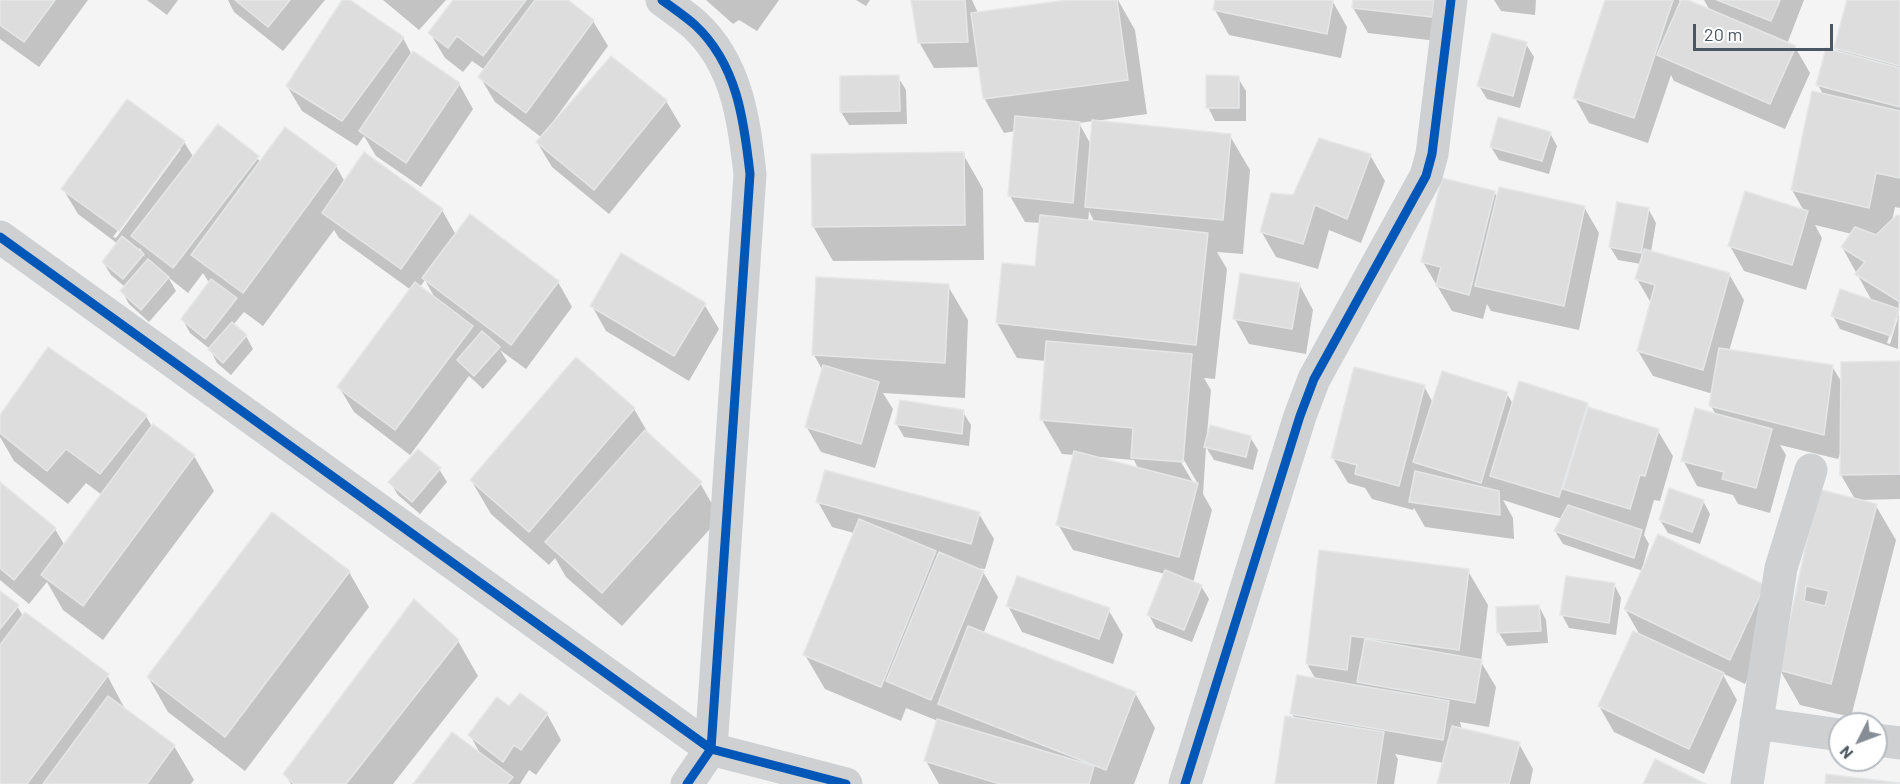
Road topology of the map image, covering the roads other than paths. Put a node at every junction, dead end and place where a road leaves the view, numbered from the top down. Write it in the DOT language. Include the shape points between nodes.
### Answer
graph roads {
  1 [pos="662,0"];
  2 [pos="1451,0"];
  3 [pos="0,237"];
  4 [pos="1812,470"];
  5 [pos="1756,723"];
  6 [pos="1828,733"];
  7 [pos="711,749"];
  8 [pos="687,784"];
  9 [pos="846,784"];
  10 [pos="1185,784"];
  11 [pos="1747,784"];
  1 -- 7 [label="street" via="696,26 727,67 744,118 750,174"];
  2 -- 10 [label="street" via="1426,176 1314,379"];
  3 -- 7 [label="street"];
  4 -- 5 [label="street" via="1781,568"];
  5 -- 6 [label="street"];
  5 -- 11 [label="street"];
  7 -- 8 [label="street"];
  7 -- 9 [label="street"];
}
